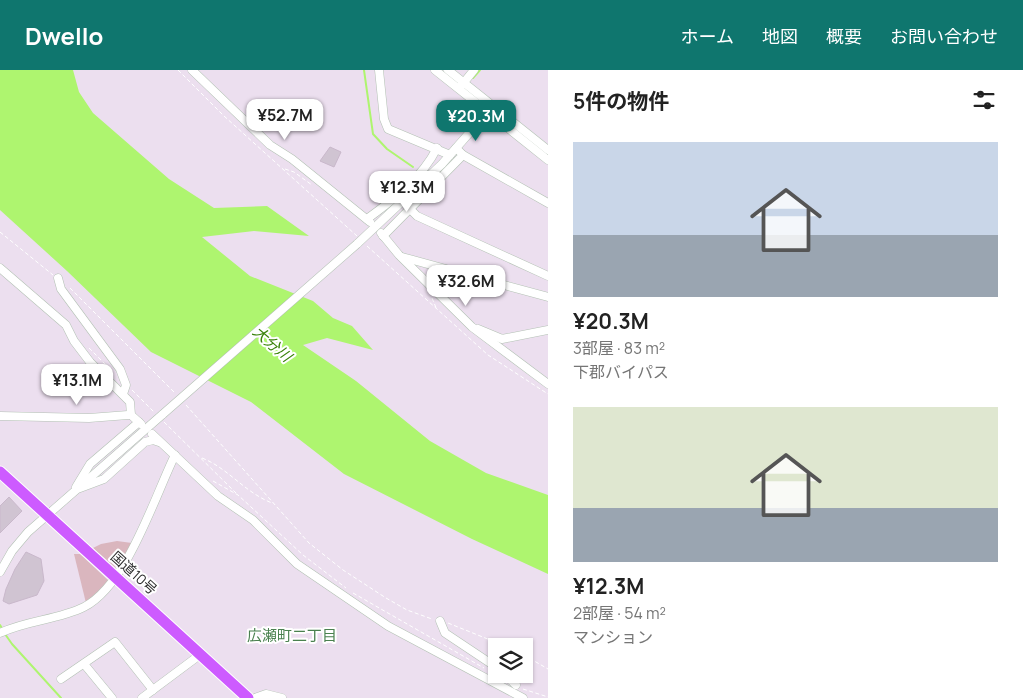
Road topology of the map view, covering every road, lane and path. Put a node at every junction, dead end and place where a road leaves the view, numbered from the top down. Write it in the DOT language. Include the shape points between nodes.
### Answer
graph roads {
  1 [pos="192,70"];
  2 [pos="379,70"];
  3 [pos="435,70"];
  4 [pos="448,70"];
  5 [pos="474,70"];
  6 [pos="461,86"];
  7 [pos="490,109"];
  8 [pos="437,148"];
  9 [pos="456,148"];
  10 [pos="548,150"];
  11 [pos="450,155"];
  12 [pos="463,155"];
  13 [pos="548,160"];
  14 [pos="548,203"];
  15 [pos="410,209"];
  16 [pos="0,232"];
  17 [pos="402,257"];
  18 [pos="0,268"];
  19 [pos="548,276"];
  20 [pos="58,278"];
  21 [pos="548,297"];
  22 [pos="472,327"];
  23 [pos="548,330"];
  24 [pos="86,345"];
  25 [pos="113,371"];
  26 [pos="126,384"];
  27 [pos="548,384"];
  28 [pos="174,392"];
  29 [pos="123,394"];
  30 [pos="181,400"];
  31 [pos="132,415"];
  32 [pos="0,416"];
  33 [pos="161,416"];
  34 [pos="152,434"];
  35 [pos="163,444"];
  36 [pos="174,455"];
  37 [pos="201,458"];
  38 [pos="0,472"];
  39 [pos="207,478"];
  40 [pos="74,491"];
  41 [pos="238,495"];
  42 [pos="272,503"];
  43 [pos="47,514"];
  44 [pos="0,572"];
  45 [pos="116,576"];
  46 [pos="440,621"];
  47 [pos="3,631"];
  48 [pos="488,639"];
  49 [pos="201,654"];
  50 [pos="533,660"];
  51 [pos="488,662"];
  52 [pos="84,664"];
  53 [pos="486,669"];
  54 [pos="548,669"];
  55 [pos="61,680"];
  56 [pos="516,685"];
  57 [pos="152,690"];
  58 [pos="548,697"];
  59 [pos="112,698"];
  60 [pos="142,698"];
  61 [pos="248,698"];
  62 [pos="255,698"];
  63 [pos="282,698"];
  64 [pos="523,698"];
  1 -- 8 [label="street" via="270,145 292,158 368,220 421,172"];
  2 -- 8 [label="street" via="388,129"];
  3 -- 6 [label="street"];
  4 -- 6 [label="street"];
  5 -- 6 [label="street"];
  6 -- 7 [label="street"];
  7 -- 9 [label="street"];
  7 -- 10 [label="street"];
  7 -- 13 [label="street"];
  8 -- 11 [label="street"];
  9 -- 11 [label="street"];
  9 -- 12 [label="street"];
  11 -- 33 [label="street, bridge" via="356,244"];
  12 -- 14 [label="street"];
  12 -- 15 [label="street"];
  15 -- 17 [label="street" via="382,234"];
  15 -- 19 [label="street" via="418,216"];
  16 -- 20 [label="path"];
  17 -- 21 [label="street"];
  17 -- 22 [label="street"];
  18 -- 29 [label="street" via="66,325 81,351"];
  20 -- 26 [label="street" via="61,289 120,369"];
  20 -- 28 [label="path" via="78,294"];
  22 -- 23 [label="street" via="502,339"];
  22 -- 27 [label="street"];
  24 -- 25 [label="path"];
  26 -- 29 [label="street"];
  26 -- 33 [label="path"];
  29 -- 31 [label="street" via="130,402"];
  30 -- 42 [label="path"];
  31 -- 32 [label="street" via="89,418"];
  31 -- 40 [label="street" via="140,423 90,464"];
  33 -- 37 [label="path"];
  33 -- 40 [label="street"];
  34 -- 35 [label="street"];
  35 -- 36 [label="street"];
  35 -- 40 [label="street" via="152,440 145,442 104,479"];
  36 -- 45 [label="street"];
  36 -- 64 [label="street" via="218,496 253,520 297,564 355,605"];
  37 -- 41 [label="path"];
  37 -- 42 [label="path" via="212,462 256,497"];
  38 -- 43 [label="highway, 国道10号"];
  39 -- 41 [label="path"];
  40 -- 43 [label="street"];
  41 -- 53 [label="path" via="303,555 346,589"];
  42 -- 46 [label="path" via="298,534 343,570 407,610"];
  43 -- 44 [label="street" via="16,546"];
  43 -- 45 [label="highway, 国道10号"];
  45 -- 47 [label="street" via="98,597 85,606"];
  45 -- 49 [label="highway, 国道10号"];
  46 -- 48 [label="path"];
  46 -- 51 [label="street" via="445,633"];
  49 -- 57 [label="street"];
  49 -- 61 [label="highway, 国道10号"];
  50 -- 54 [label="path"];
  52 -- 55 [label="street"];
  52 -- 57 [label="street" via="115,642"];
  52 -- 59 [label="street"];
  56 -- 58 [label="path"];
  57 -- 60 [label="street"];
  62 -- 63 [label="street" via="266,694"];
}
